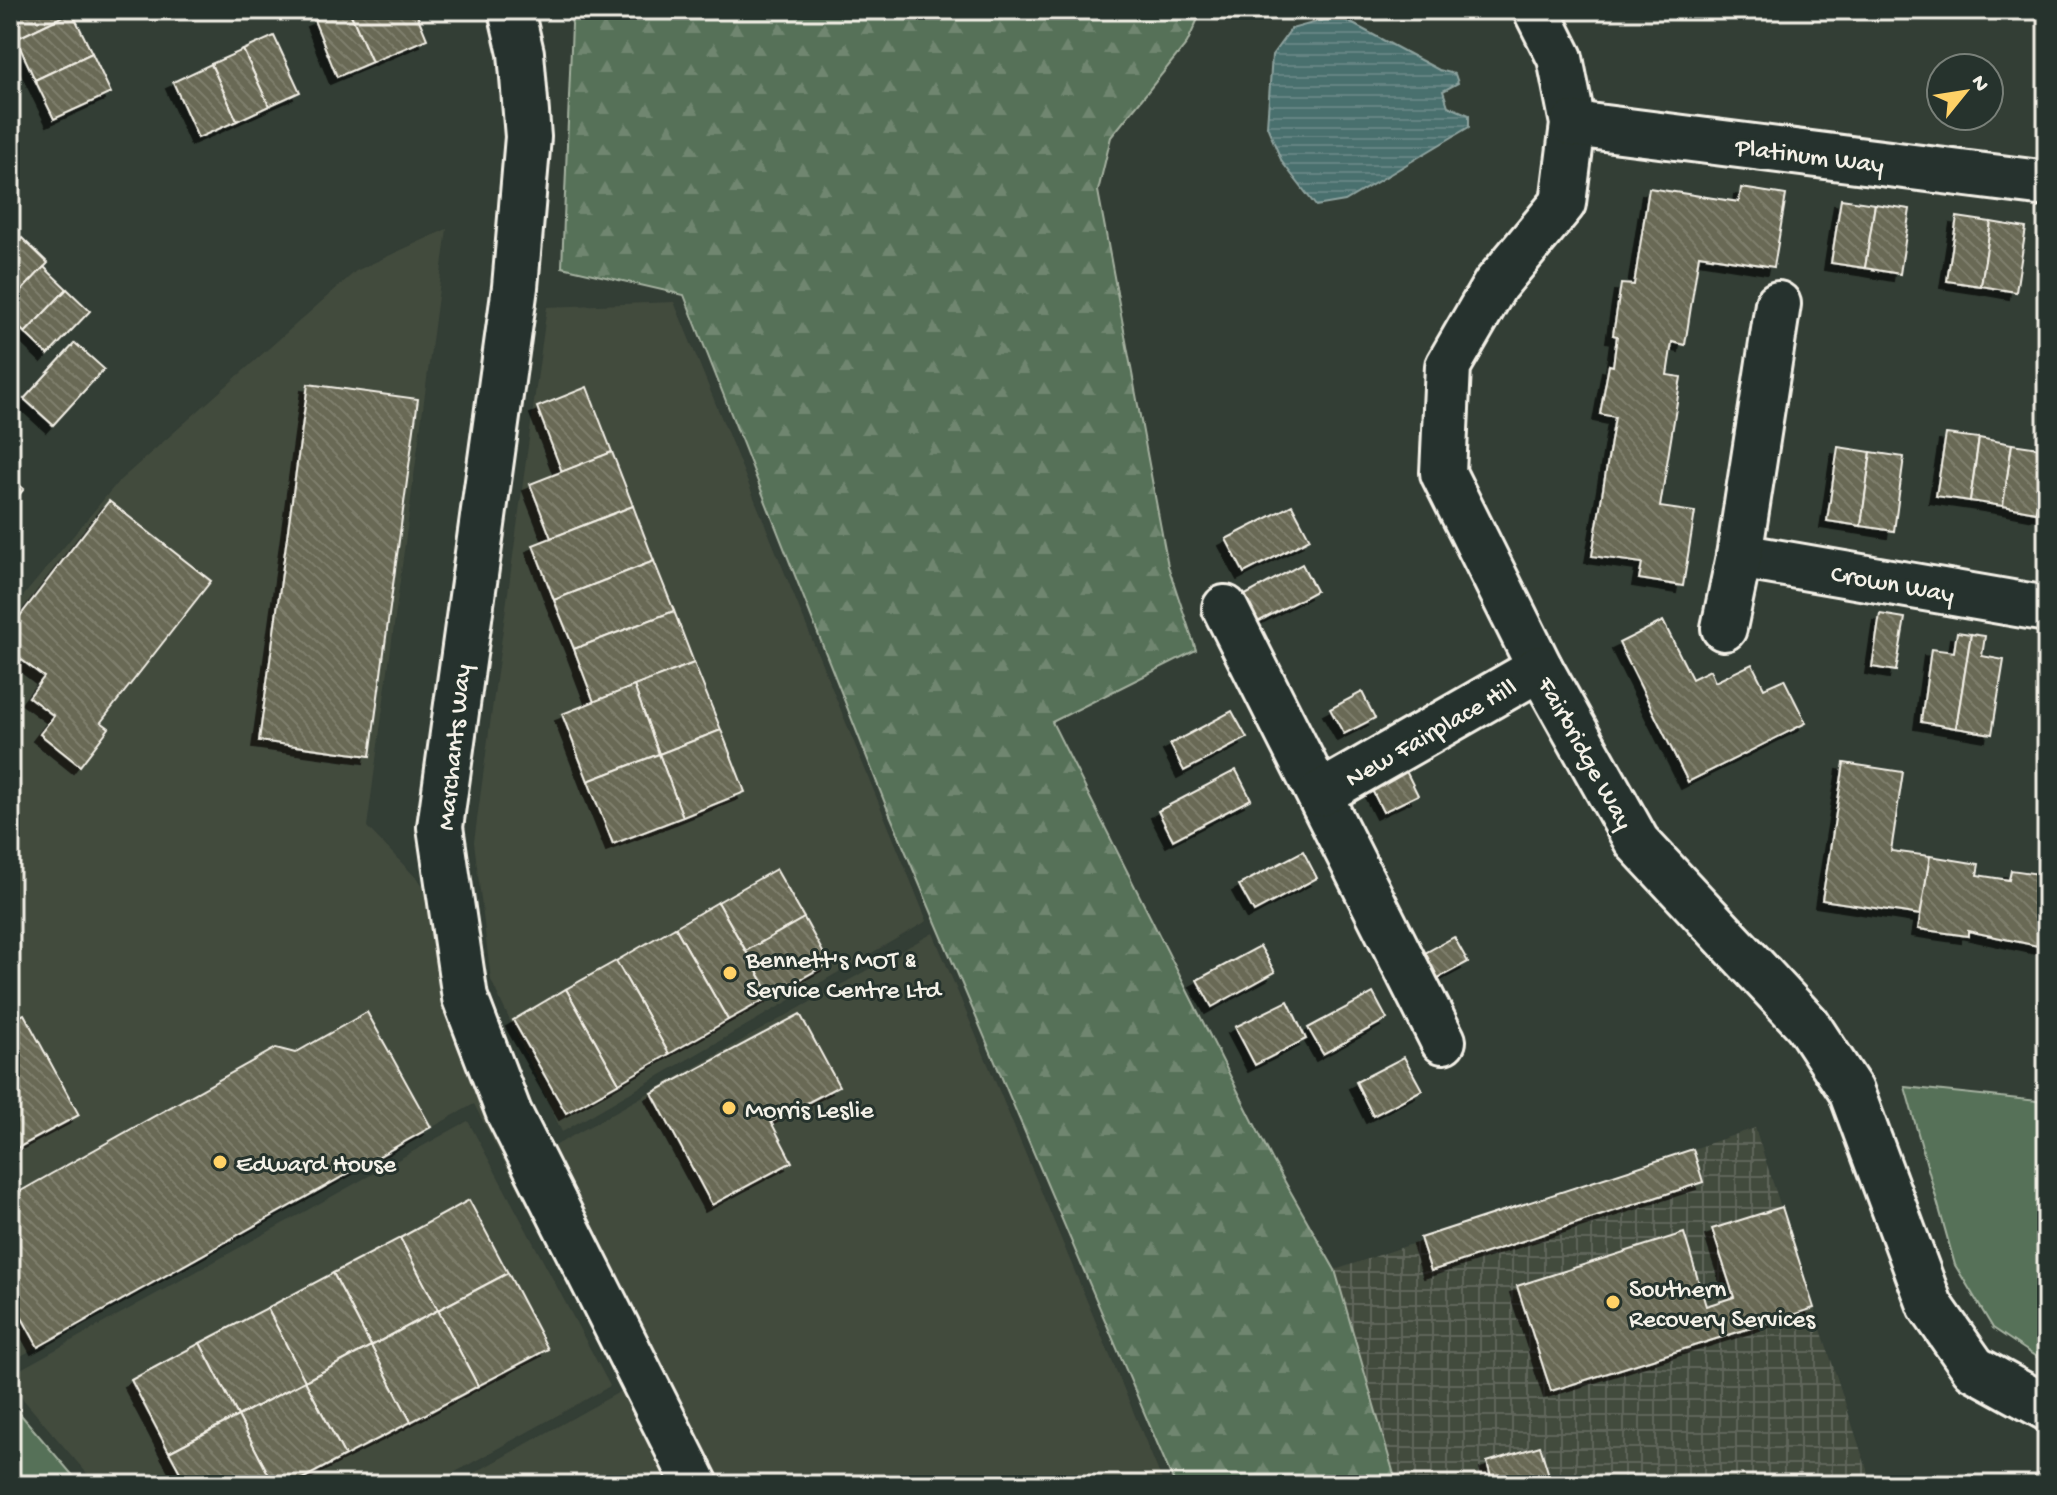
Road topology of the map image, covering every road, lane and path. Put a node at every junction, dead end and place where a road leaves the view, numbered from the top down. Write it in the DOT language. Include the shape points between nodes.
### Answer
graph roads {
  1 [pos="511,10"];
  2 [pos="1536,10"];
  3 [pos="1573,124"];
  4 [pos="2047,184"];
  5 [pos="1778,304"];
  6 [pos="1739,556"];
  7 [pos="1225,608"];
  8 [pos="2047,609"];
  9 [pos="1724,628"];
  10 [pos="1540,668"];
  11 [pos="1320,794"];
  12 [pos="1443,1041"];
  13 [pos="2047,1408"];
  14 [pos="694,1484"];
  1 -- 14 [label="street, Marchants Way" via="521,53 528,137 502,390 440,827 447,885 465,998 509,1113"];
  2 -- 3 [label="street, Fairbridge Way" via="1560,58"];
  3 -- 4 [label="street, Platinum Way"];
  3 -- 10 [label="street, Fairbridge Way" via="1563,203 1495,285 1448,366 1443,473"];
  5 -- 6 [label="street"];
  6 -- 8 [label="street, Crown Way"];
  6 -- 9 [label="street"];
  7 -- 11 [label="street"];
  10 -- 11 [label="street, New Fairplace Hill"];
  10 -- 13 [label="street, Fairbridge Way" via="1637,842 1807,1024 1851,1091 1930,1305 1974,1368"];
  11 -- 12 [label="street"];
}
